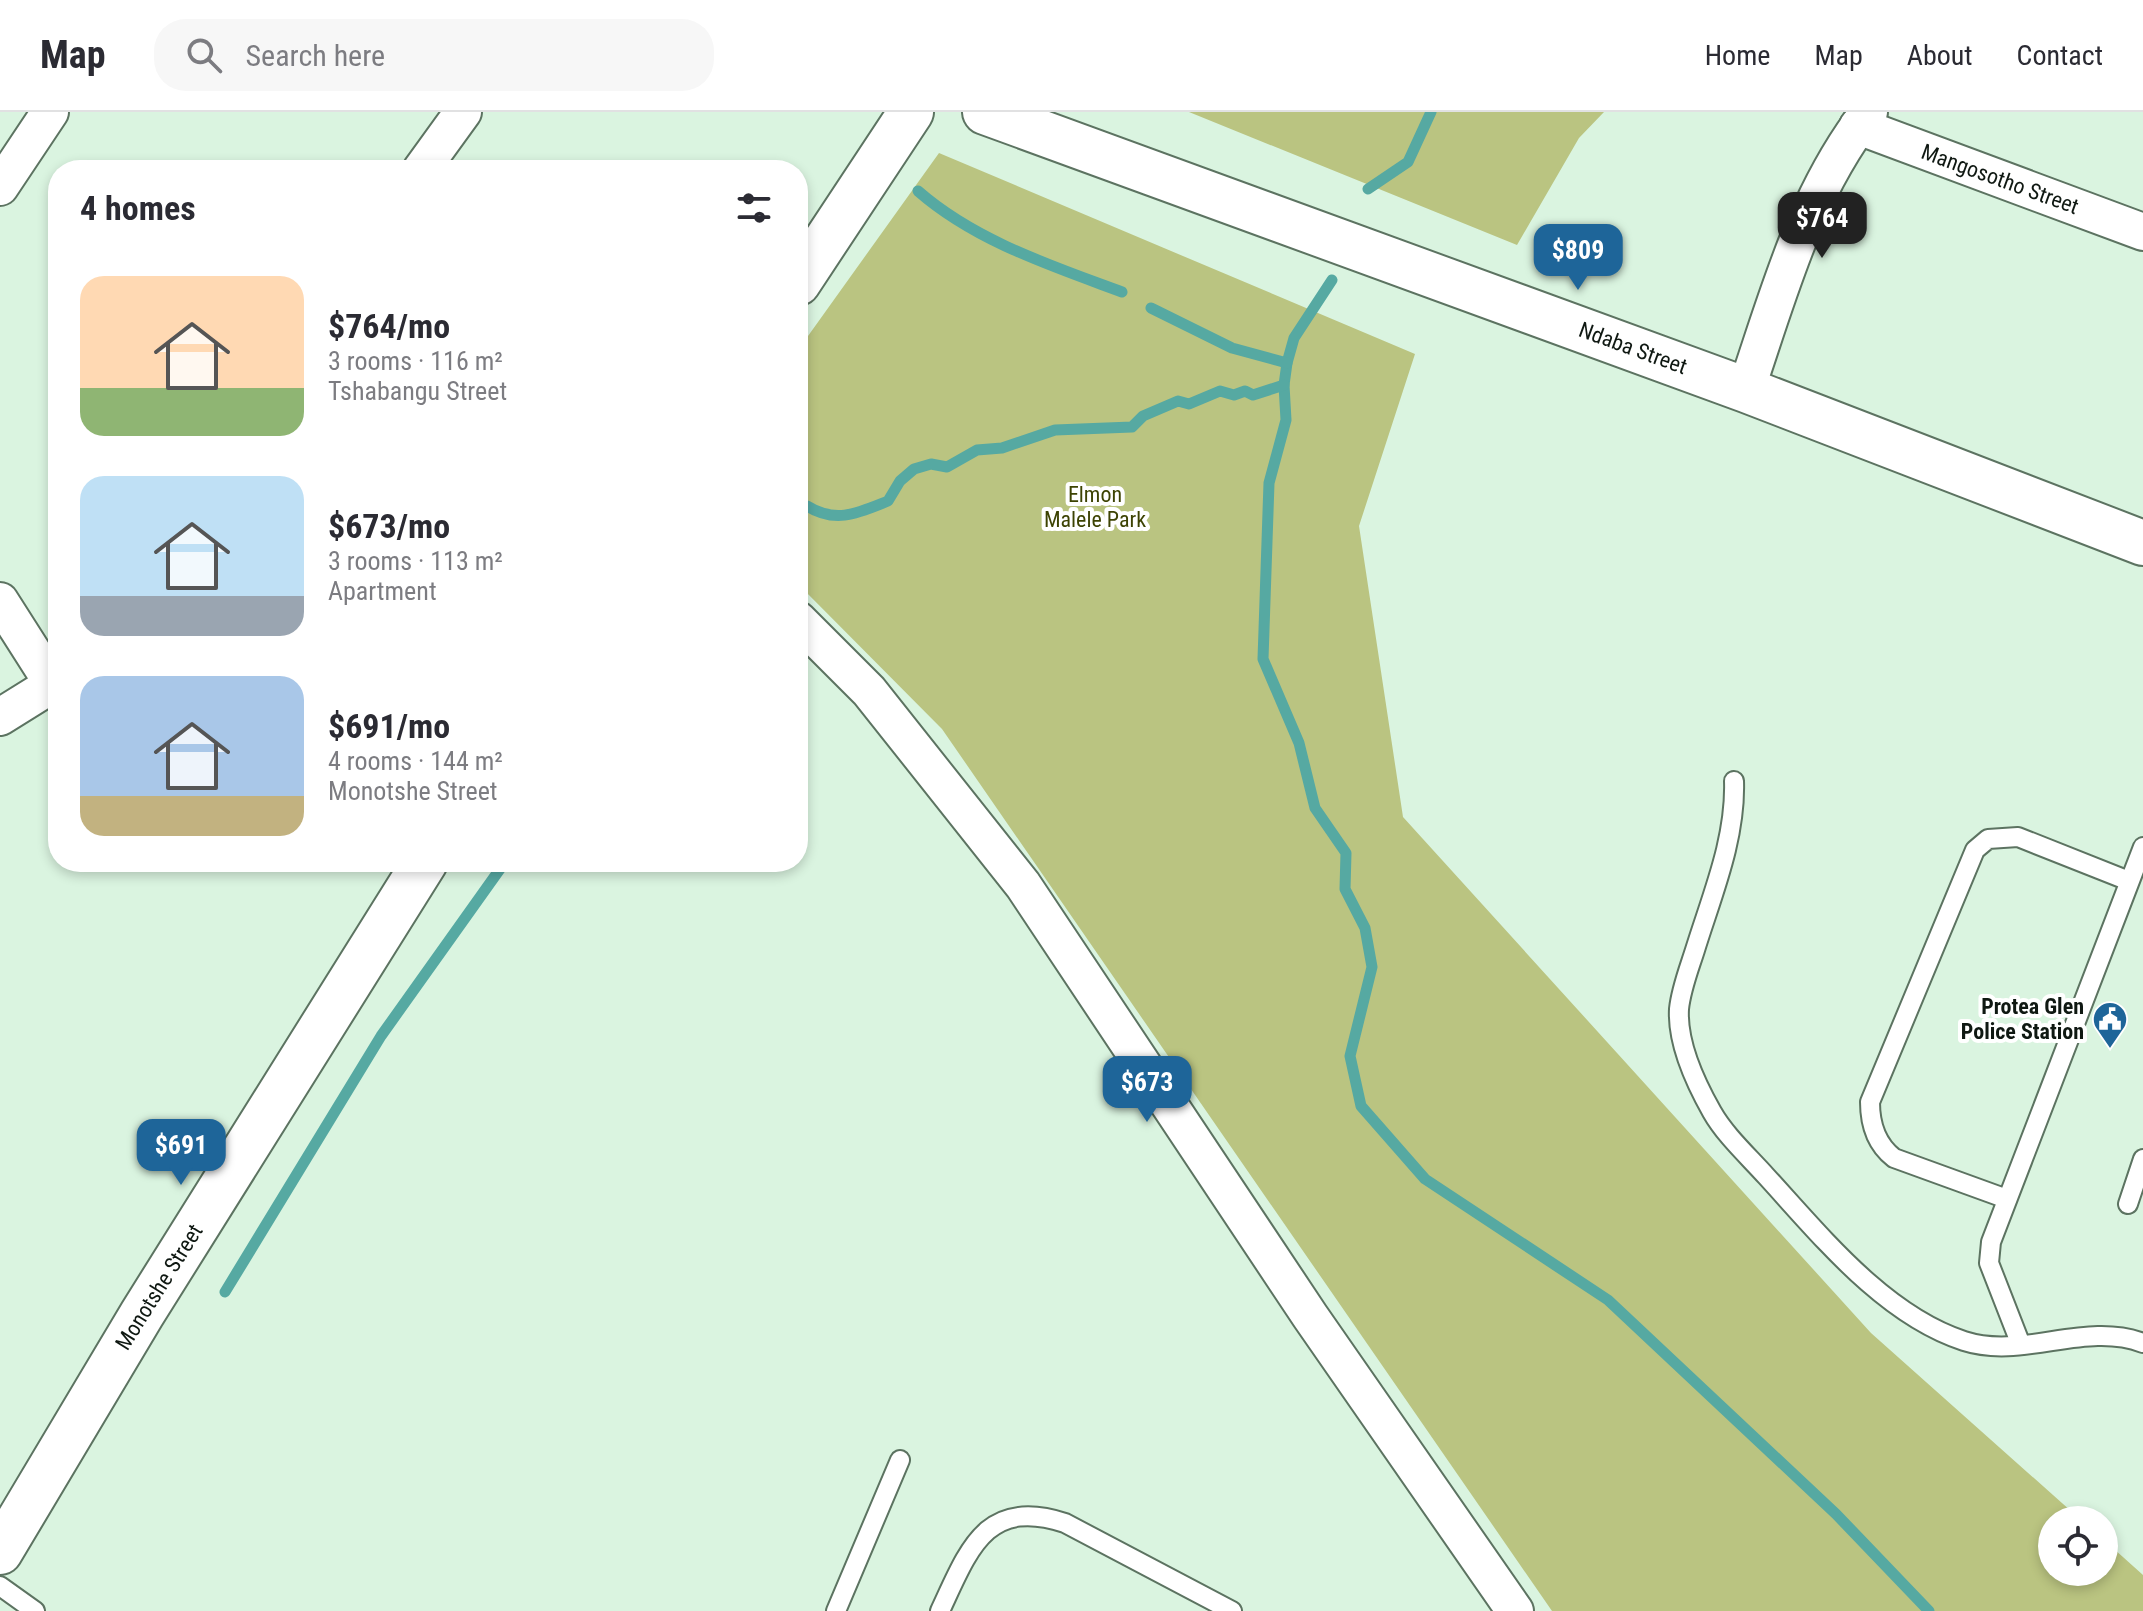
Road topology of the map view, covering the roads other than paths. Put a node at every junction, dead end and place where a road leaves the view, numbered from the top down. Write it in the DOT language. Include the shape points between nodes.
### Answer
graph roads {
  1 [pos="50,112"];
  2 [pos="463,112"];
  3 [pos="911,112"];
  4 [pos="985,112"];
  5 [pos="1863,119"];
  6 [pos="428,160"];
  7 [pos="0,187"];
  8 [pos="2143,232"];
  9 [pos="808,268"];
  10 [pos="1746,390"];
  11 [pos="2143,543"];
  12 [pos="0,601"];
  13 [pos="808,630"];
  14 [pos="48,672"];
  15 [pos="48,689"];
  16 [pos="0,717"];
  17 [pos="1734,781"];
  18 [pos="2143,847"];
  19 [pos="419,872"];
  20 [pos="2129,881"];
  21 [pos="2143,1159"];
  22 [pos="2007,1199"];
  23 [pos="2128,1204"];
  24 [pos="2143,1343"];
  25 [pos="2021,1345"];
  26 [pos="900,1460"];
  27 [pos="0,1552"];
  28 [pos="0,1586"];
  29 [pos="35,1611"];
  30 [pos="836,1611"];
  31 [pos="940,1611"];
  32 [pos="1232,1611"];
  33 [pos="1515,1611"];
  1 -- 7 [label="street"];
  2 -- 6 [label="street"];
  3 -- 9 [label="street"];
  4 -- 10 [label="street, Ndaba Street"];
  5 -- 8 [label="street, Mangosotho Street"];
  5 -- 10 [label="street" via="1830,168 1800,233"];
  10 -- 11 [label="street, Ndaba Street"];
  12 -- 14 [label="street"];
  13 -- 33 [label="street" via="869,691 1023,885 1310,1316"];
  15 -- 16 [label="street"];
  17 -- 25 [label="lane" via="1729,839 1679,1009 1690,1067 1713,1114 1794,1207 1897,1305 1966,1342"];
  18 -- 20 [label="lane"];
  19 -- 27 [label="street, Monotshe Street"];
  20 -- 22 [label="lane"];
  20 -- 22 [label="lane" via="2018,837 1988,839 1975,850 1870,1102 1875,1135 1894,1158"];
  21 -- 23 [label="lane"];
  22 -- 25 [label="lane" via="1989,1263"];
  24 -- 25 [label="lane" via="2097,1335"];
  26 -- 30 [label="lane"];
  28 -- 29 [label="lane"];
  31 -- 32 [label="lane" via="983,1533 1021,1513 1065,1523"];
}
